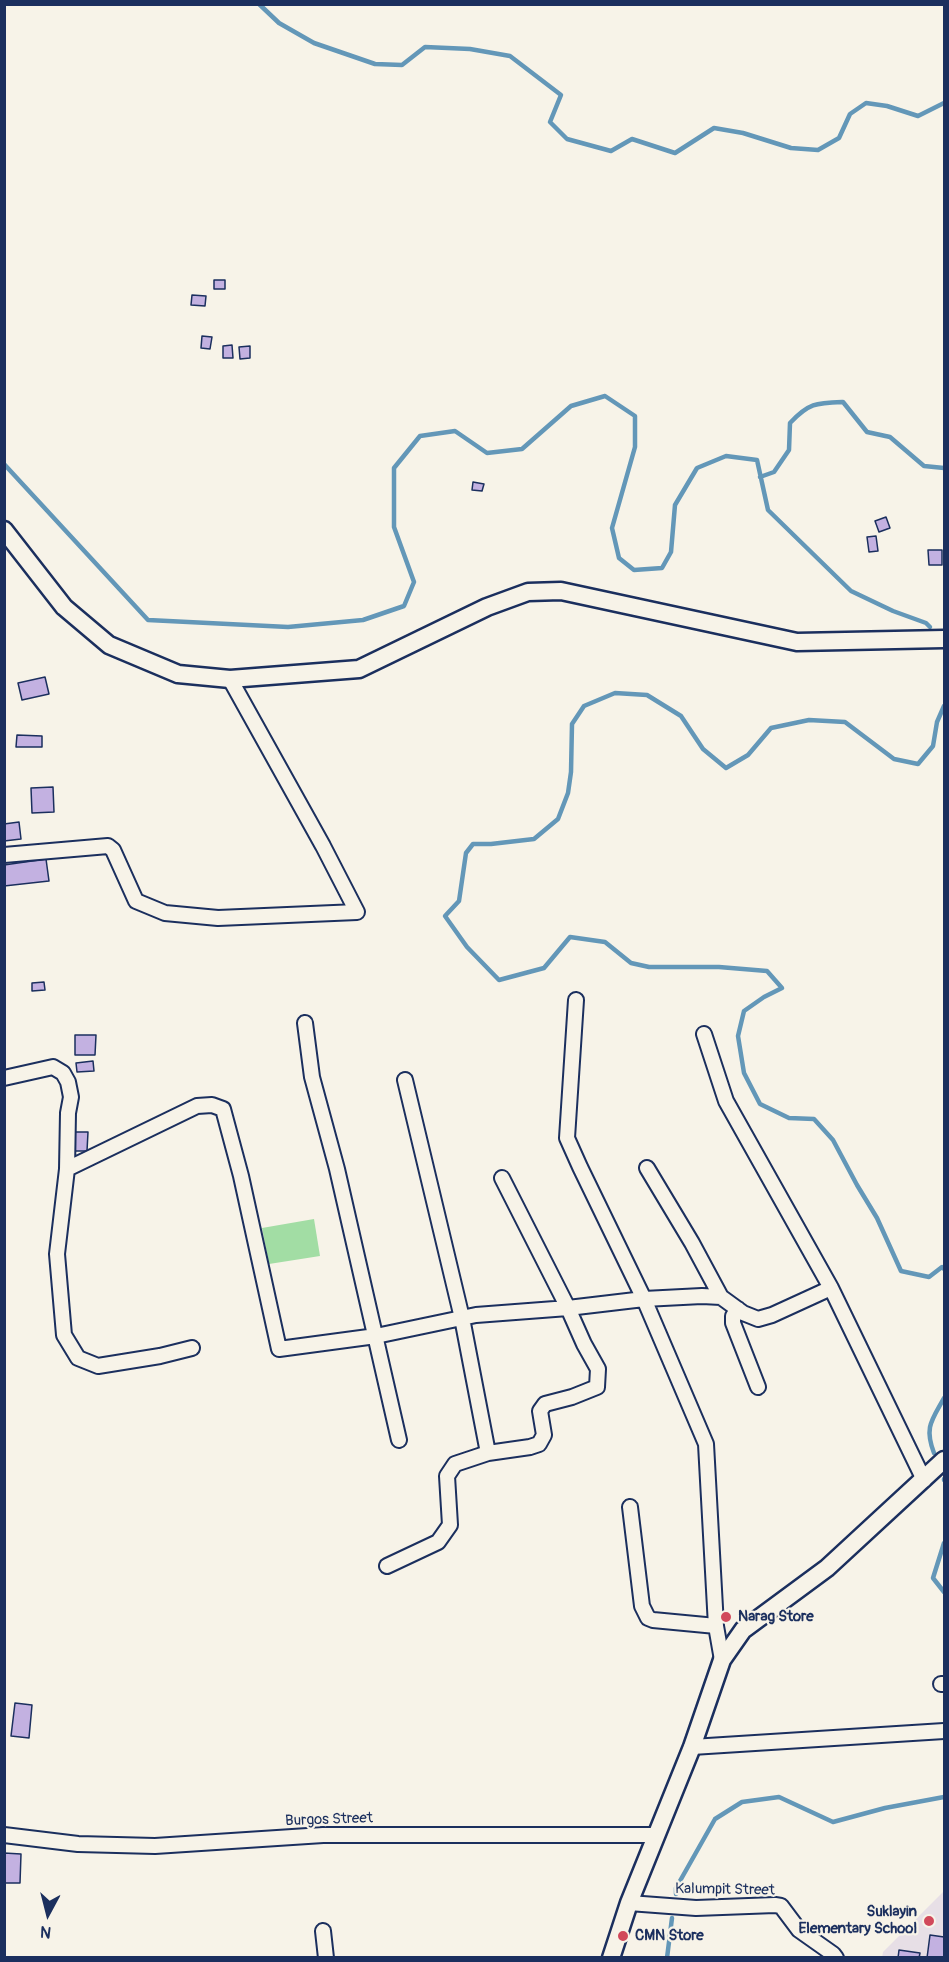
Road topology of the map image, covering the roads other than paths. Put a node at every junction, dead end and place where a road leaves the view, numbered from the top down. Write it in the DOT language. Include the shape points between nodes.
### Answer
graph roads {
  1 [pos="4,530"];
  2 [pos="945,639"];
  3 [pos="230,679"];
  4 [pos="4,855"];
  5 [pos="576,1000"];
  6 [pos="305,1023"];
  7 [pos="704,1034"];
  8 [pos="4,1078"];
  9 [pos="405,1080"];
  10 [pos="647,1168"];
  11 [pos="67,1169"];
  12 [pos="502,1178"];
  13 [pos="831,1288"];
  14 [pos="721,1297"];
  15 [pos="644,1299"];
  16 [pos="568,1308"];
  17 [pos="738,1309"];
  18 [pos="462,1318"];
  19 [pos="376,1336"];
  20 [pos="192,1348"];
  21 [pos="758,1387"];
  22 [pos="399,1440"];
  23 [pos="488,1454"];
  24 [pos="945,1460"];
  25 [pos="924,1480"];
  26 [pos="630,1507"];
  27 [pos="387,1566"];
  28 [pos="717,1626"];
  29 [pos="722,1660"];
  30 [pos="945,1731"];
  31 [pos="692,1747"];
  32 [pos="4,1835"];
  33 [pos="656,1835"];
  34 [pos="629,1904"];
  35 [pos="323,1931"];
  36 [pos="326,1958"];
  37 [pos="611,1958"];
  38 [pos="836,1958"];
  1 -- 3 [label="street" via="64,607 109,645 178,674"];
  2 -- 3 [label="street" via="797,642 561,591 528,592 487,607 359,669"];
  3 -- 4 [label="street" via="357,912 218,918 165,913 136,901 108,846"];
  5 -- 15 [label="street" via="567,1138"];
  6 -- 19 [label="street" via="312,1077"];
  7 -- 13 [label="street" via="726,1101"];
  8 -- 11 [label="street" via="53,1066 63,1073 71,1097"];
  9 -- 18 [label="street"];
  10 -- 14 [label="street"];
  11 -- 19 [label="street" via="197,1106 223,1109 279,1349"];
  11 -- 20 [label="street" via="57,1254 64,1335 78,1358 98,1366"];
  12 -- 16 [label="street"];
  13 -- 17 [label="street" via="772,1316 758,1319"];
  13 -- 25 [label="street"];
  14 -- 15 [label="street"];
  14 -- 17 [label="street"];
  15 -- 16 [label="street"];
  15 -- 28 [label="street" via="706,1444"];
  16 -- 18 [label="street"];
  16 -- 23 [label="street" via="598,1369 597,1387 545,1404 540,1411 544,1435 539,1444"];
  17 -- 21 [label="street" via="733,1323"];
  18 -- 19 [label="street"];
  18 -- 23 [label="street"];
  19 -- 22 [label="street"];
  23 -- 27 [label="street" via="455,1464 447,1476 450,1525 438,1542"];
  24 -- 25 [label="street"];
  25 -- 29 [label="street" via="827,1568 743,1630"];
  26 -- 28 [label="street" via="642,1606 648,1618"];
  28 -- 29 [label="street"];
  29 -- 31 [label="street"];
  30 -- 31 [label="street"];
  31 -- 33 [label="street"];
  32 -- 33 [label="street, Burgos Street" via="78,1844 155,1846 323,1835"];
  33 -- 34 [label="street"];
  34 -- 37 [label="street"];
  34 -- 38 [label="street, Kalumpit Street" via="696,1908 781,1906 799,1930"];
  35 -- 36 [label="street"];
}
